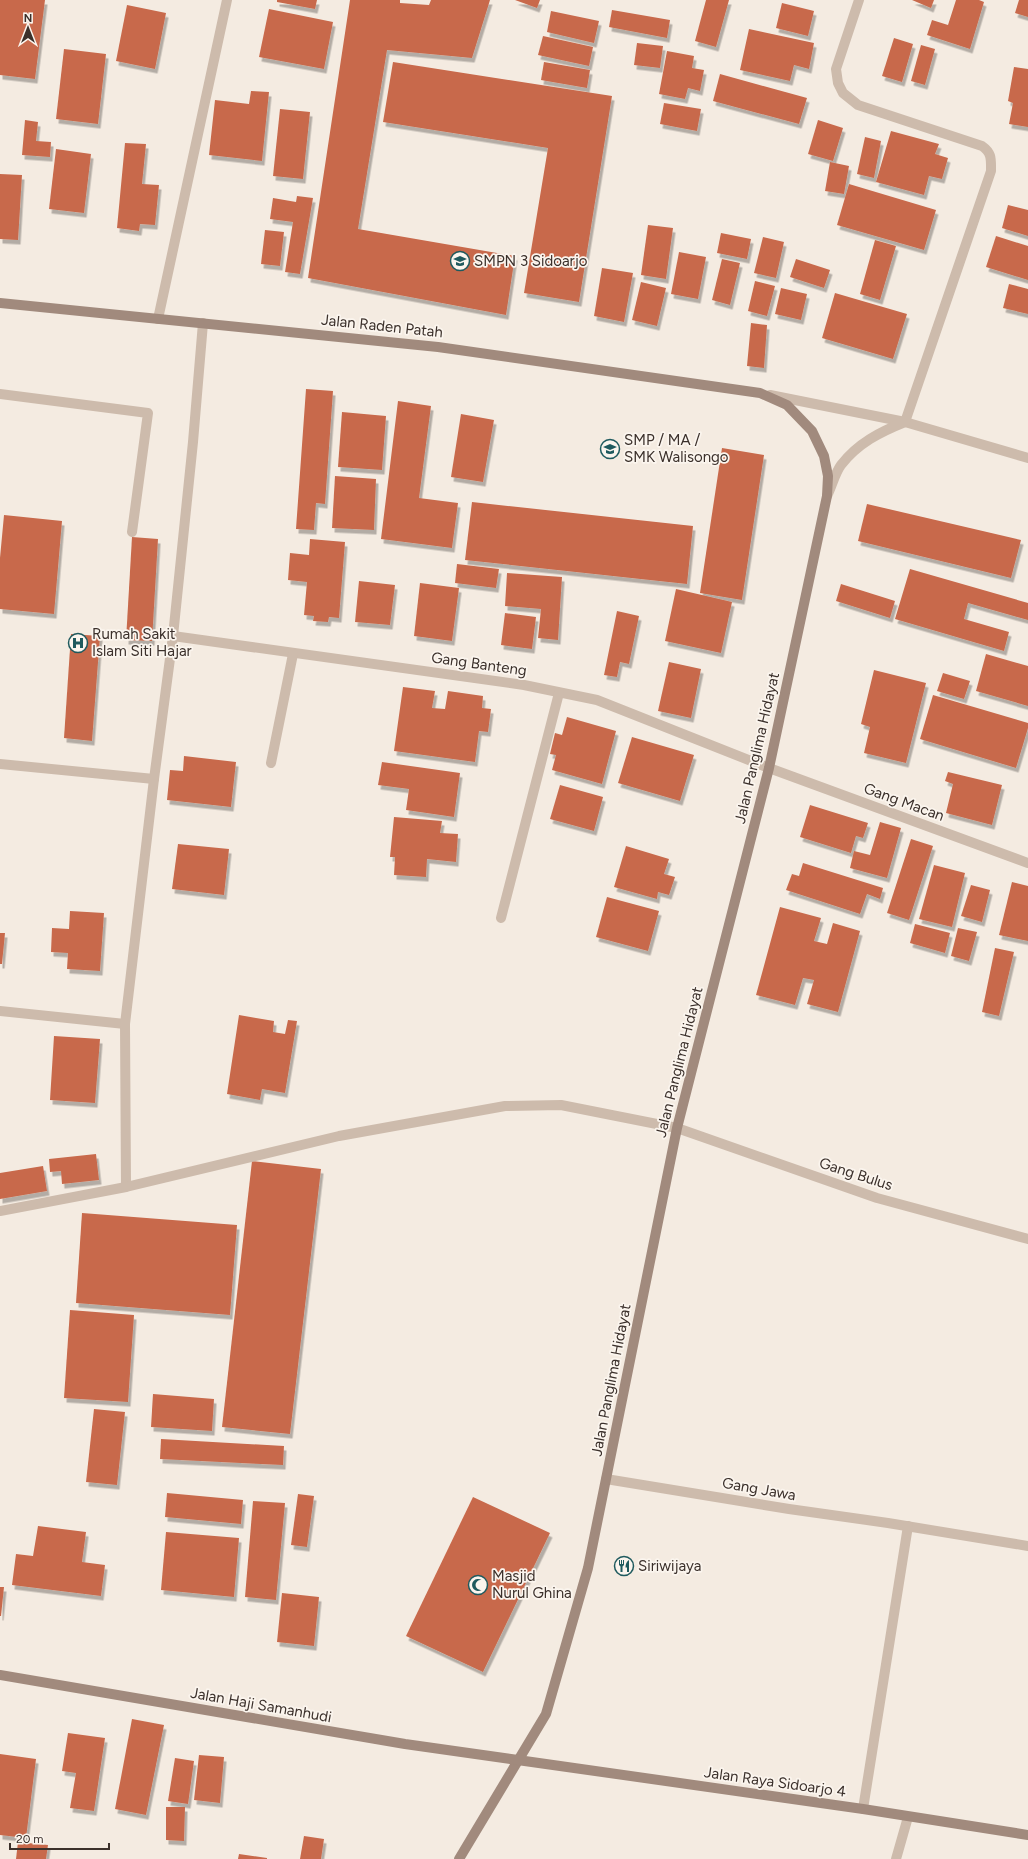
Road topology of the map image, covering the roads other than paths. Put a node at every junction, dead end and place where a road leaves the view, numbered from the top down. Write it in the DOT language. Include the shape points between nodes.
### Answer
graph roads {
  1 [pos="227,0"];
  2 [pos="859,0"];
  3 [pos="0,303"];
  4 [pos="158,319"];
  5 [pos="203,323"];
  6 [pos="760,393"];
  7 [pos="0,394"];
  8 [pos="905,422"];
  9 [pos="1028,458"];
  10 [pos="828,496"];
  11 [pos="132,532"];
  12 [pos="173,636"];
  13 [pos="293,654"];
  14 [pos="559,692"];
  15 [pos="271,763"];
  16 [pos="0,764"];
  17 [pos="769,768"];
  18 [pos="154,779"];
  19 [pos="1028,863"];
  20 [pos="501,918"];
  21 [pos="0,1011"];
  22 [pos="125,1024"];
  23 [pos="677,1128"];
  24 [pos="126,1187"];
  25 [pos="0,1211"];
  26 [pos="1028,1238"];
  27 [pos="606,1479"];
  28 [pos="908,1526"];
  29 [pos="1028,1546"];
  30 [pos="0,1675"];
  31 [pos="518,1760"];
  32 [pos="863,1809"];
  33 [pos="908,1817"];
  34 [pos="1028,1835"];
  35 [pos="459,1859"];
  36 [pos="896,1859"];
  1 -- 4 [label="street"];
  2 -- 8 [label="street" via="836,69 843,93 858,105 982,146 989,150 991,156 991,171 979,211"];
  3 -- 4 [label="main road, Jalan Raden Patah"];
  4 -- 5 [label="main road, Jalan Raden Patah"];
  5 -- 6 [label="main road, Jalan Raden Patah" via="438,347"];
  5 -- 12 [label="street"];
  6 -- 8 [label="street"];
  6 -- 10 [label="main road, Jalan Panglima Hidayat" via="787,405 812,431 824,456"];
  7 -- 11 [label="street" via="148,413"];
  8 -- 9 [label="street"];
  8 -- 10 [label="street" via="867,440 856,450 841,466"];
  10 -- 17 [label="main road, Jalan Panglima Hidayat"];
  12 -- 13 [label="street, Gang Banteng"];
  12 -- 18 [label="street"];
  13 -- 14 [label="street, Gang Banteng"];
  13 -- 15 [label="street"];
  14 -- 17 [label="street, Gang Banteng" via="597,700"];
  14 -- 20 [label="street"];
  16 -- 18 [label="street"];
  17 -- 19 [label="street, Gang Macan"];
  17 -- 23 [label="main road, Jalan Panglima Hidayat"];
  18 -- 22 [label="street"];
  21 -- 22 [label="street"];
  22 -- 24 [label="street"];
  23 -- 24 [label="street, Gang Bulus" via="561,1105 505,1106 339,1136"];
  23 -- 26 [label="street, Gang Bulus" via="877,1198"];
  23 -- 27 [label="main road, Jalan Panglima Hidayat"];
  24 -- 25 [label="street, Gang Bulus"];
  27 -- 28 [label="street, Gang Jawa"];
  27 -- 31 [label="main road, Jalan Panglima Hidayat" via="588,1568 546,1714"];
  28 -- 29 [label="street, Gang Jawa"];
  28 -- 32 [label="street"];
  30 -- 31 [label="main road, Jalan Haji Samanhudi" via="405,1744"];
  31 -- 32 [label="main road, Jalan Raya Sidoarjo 4"];
  31 -- 35 [label="main road, Jalan Panglima Hidayat"];
  32 -- 33 [label="main road, Jalan Raya Sidoarjo 4"];
  33 -- 34 [label="main road, Jalan Raya Sidoarjo 4"];
  33 -- 36 [label="street"];
}
